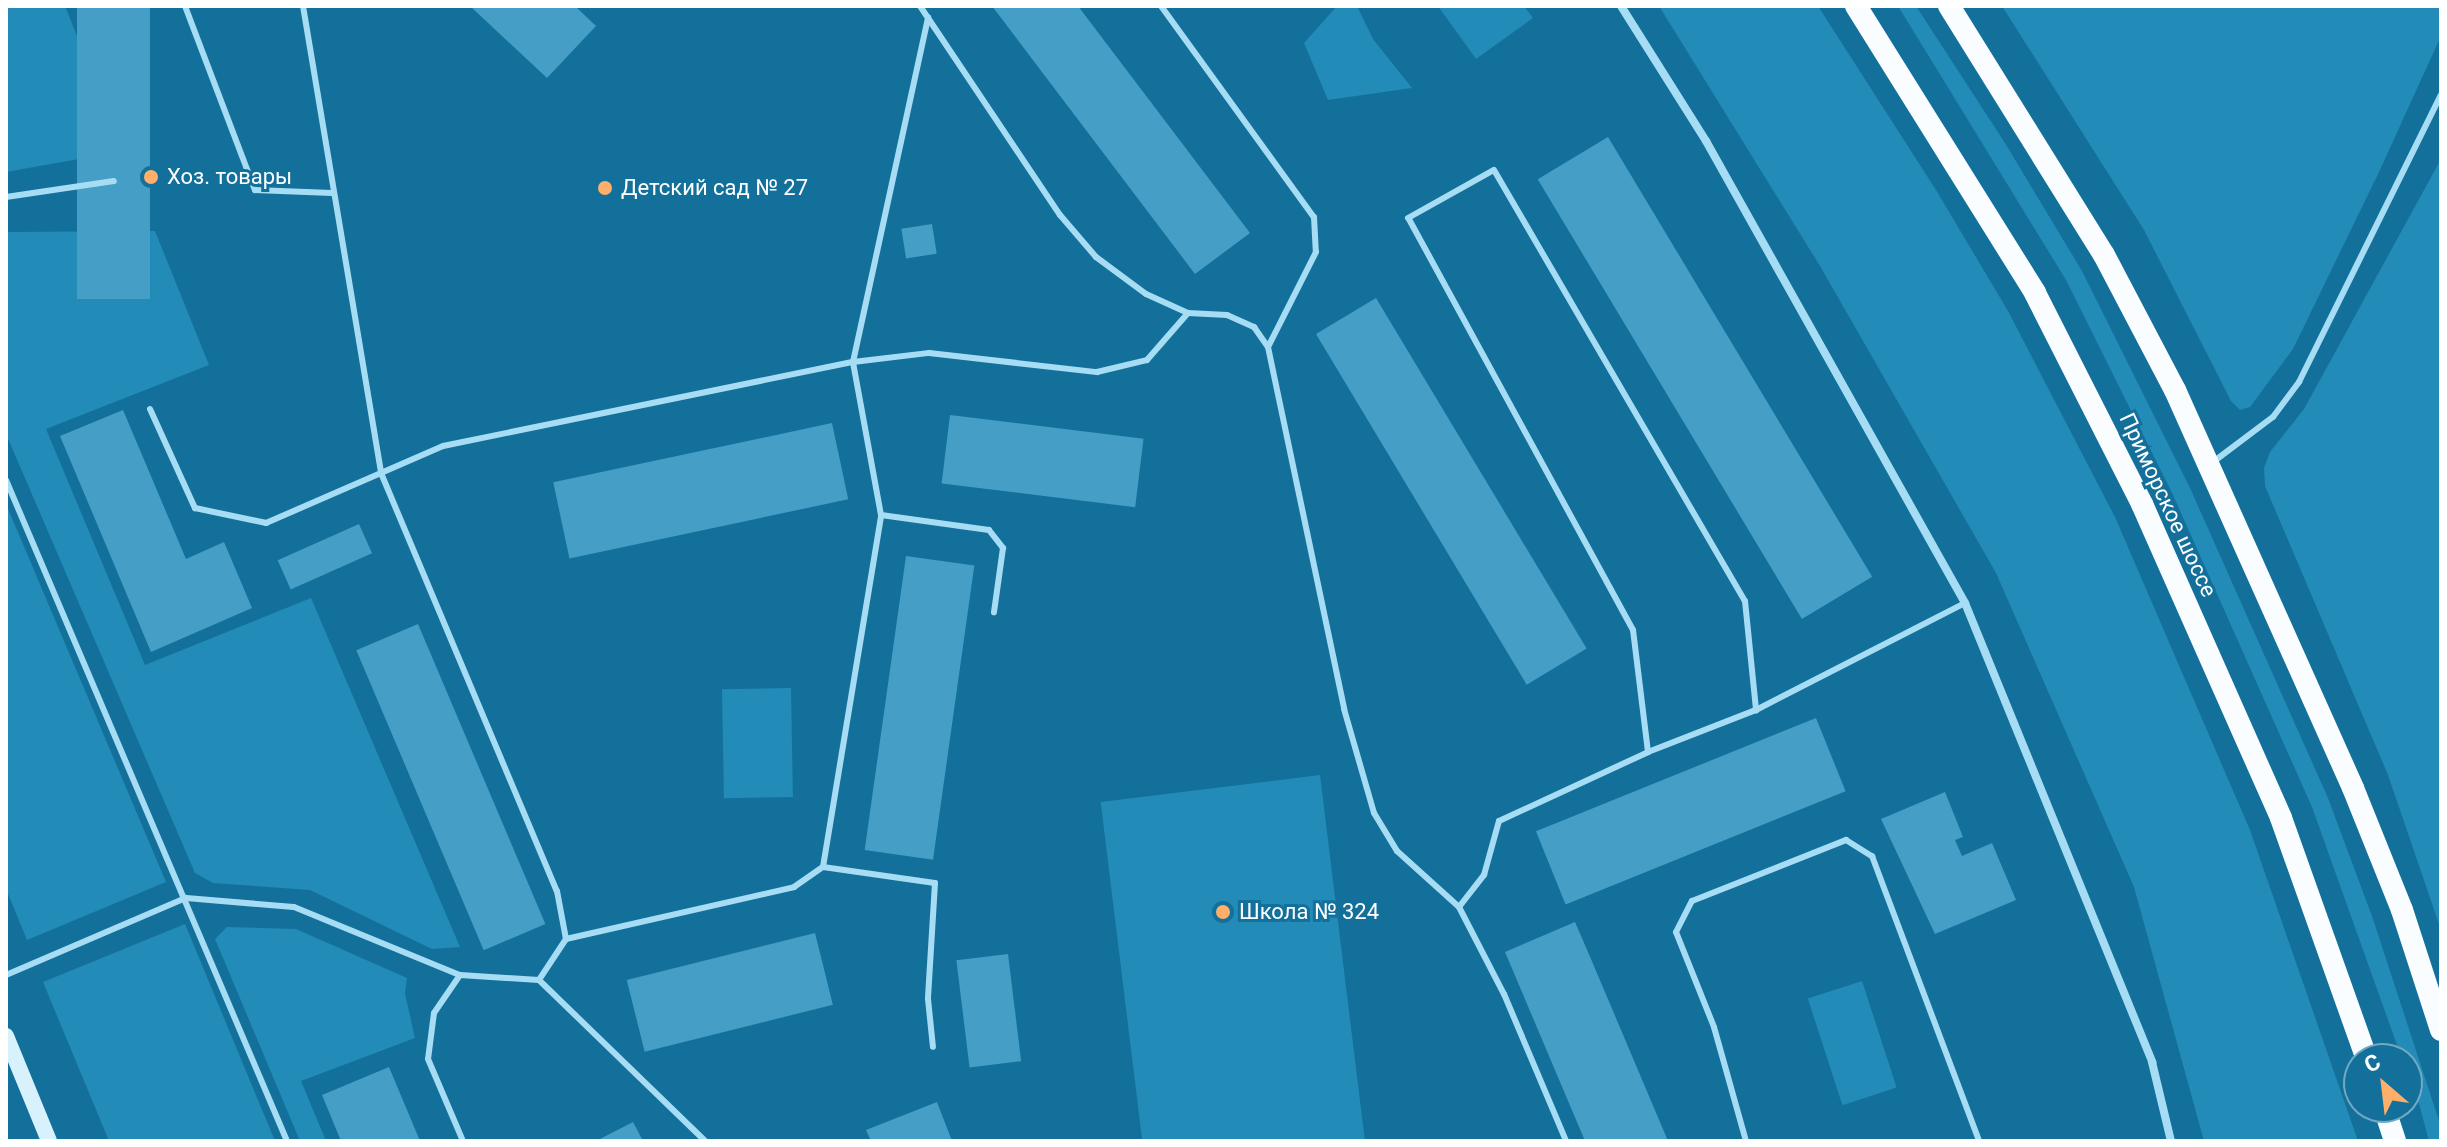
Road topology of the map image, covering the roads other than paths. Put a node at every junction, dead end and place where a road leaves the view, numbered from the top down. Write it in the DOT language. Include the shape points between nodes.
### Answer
graph roads {
  1 [pos="185,6"];
  2 [pos="303,6"];
  3 [pos="920,6"];
  4 [pos="1161,6"];
  5 [pos="1621,6"];
  6 [pos="1856,6"];
  7 [pos="1949,6"];
  8 [pos="928,17"];
  9 [pos="2441,95"];
  10 [pos="114,181"];
  11 [pos="332,193"];
  12 [pos="6,197"];
  13 [pos="1188,313"];
  14 [pos="1268,347"];
  15 [pos="853,362"];
  16 [pos="150,409"];
  17 [pos="2210,464"];
  18 [pos="381,473"];
  19 [pos="6,480"];
  20 [pos="881,515"];
  21 [pos="1965,603"];
  22 [pos="994,612"];
  23 [pos="1756,710"];
  24 [pos="1648,752"];
  25 [pos="823,867"];
  26 [pos="186,898"];
  27 [pos="1459,907"];
  28 [pos="566,939"];
  29 [pos="6,975"];
  30 [pos="460,975"];
  31 [pos="539,980"];
  32 [pos="2441,1030"];
  33 [pos="6,1036"];
  34 [pos="2361,1043"];
  35 [pos="933,1047"];
  36 [pos="49,1141"];
  37 [pos="287,1141"];
  38 [pos="463,1141"];
  39 [pos="705,1141"];
  40 [pos="1566,1141"];
  41 [pos="1746,1141"];
  42 [pos="1979,1141"];
  43 [pos="2171,1141"];
  1 -- 11 [label="lane" via="255,190"];
  2 -- 11 [label="lane"];
  3 -- 8 [label="lane"];
  4 -- 14 [label="lane" via="1314,217 1316,252"];
  5 -- 21 [label="street" via="1706,141"];
  6 -- 34 [label="highway, Приморское шоссе" via="2035,293 2142,504 2281,818"];
  7 -- 17 [label="highway" via="2104,255"];
  8 -- 13 [label="lane" via="1060,215 1096,257 1146,294"];
  8 -- 15 [label="lane"];
  9 -- 17 [label="lane" via="2299,382 2273,417"];
  10 -- 12 [label="lane"];
  11 -- 18 [label="lane"];
  13 -- 14 [label="lane" via="1227,315 1254,327"];
  13 -- 15 [label="lane" via="1147,360 1097,372 929,353"];
  14 -- 27 [label="lane" via="1344,709 1374,813 1397,851"];
  15 -- 18 [label="lane" via="443,446"];
  15 -- 20 [label="lane"];
  16 -- 18 [label="lane" via="195,508 266,523"];
  17 -- 32 [label="highway" via="2353,788 2402,910"];
  18 -- 28 [label="lane" via="557,891"];
  19 -- 26 [label="lane"];
  20 -- 22 [label="lane" via="989,530 1003,548"];
  20 -- 25 [label="lane"];
  21 -- 23 [label="lane"];
  21 -- 43 [label="street" via="2152,1062"];
  23 -- 24 [label="lane"];
  23 -- 24 [label="lane" via="1745,601 1494,170 1408,218 1633,630"];
  24 -- 27 [label="lane" via="1499,821 1484,875"];
  25 -- 28 [label="lane" via="794,887"];
  25 -- 35 [label="lane" via="935,883 928,999"];
  26 -- 29 [label="lane"];
  26 -- 30 [label="lane" via="294,907"];
  26 -- 37 [label="lane"];
  27 -- 40 [label="lane" via="1504,994"];
  28 -- 31 [label="lane"];
  30 -- 31 [label="lane"];
  30 -- 38 [label="lane" via="434,1013 428,1059"];
  31 -- 39 [label="lane"];
  33 -- 36 [label="main road"];
  41 -- 42 [label="lane" via="1714,1027 1676,932 1692,901 1846,840 1872,856"];
}
